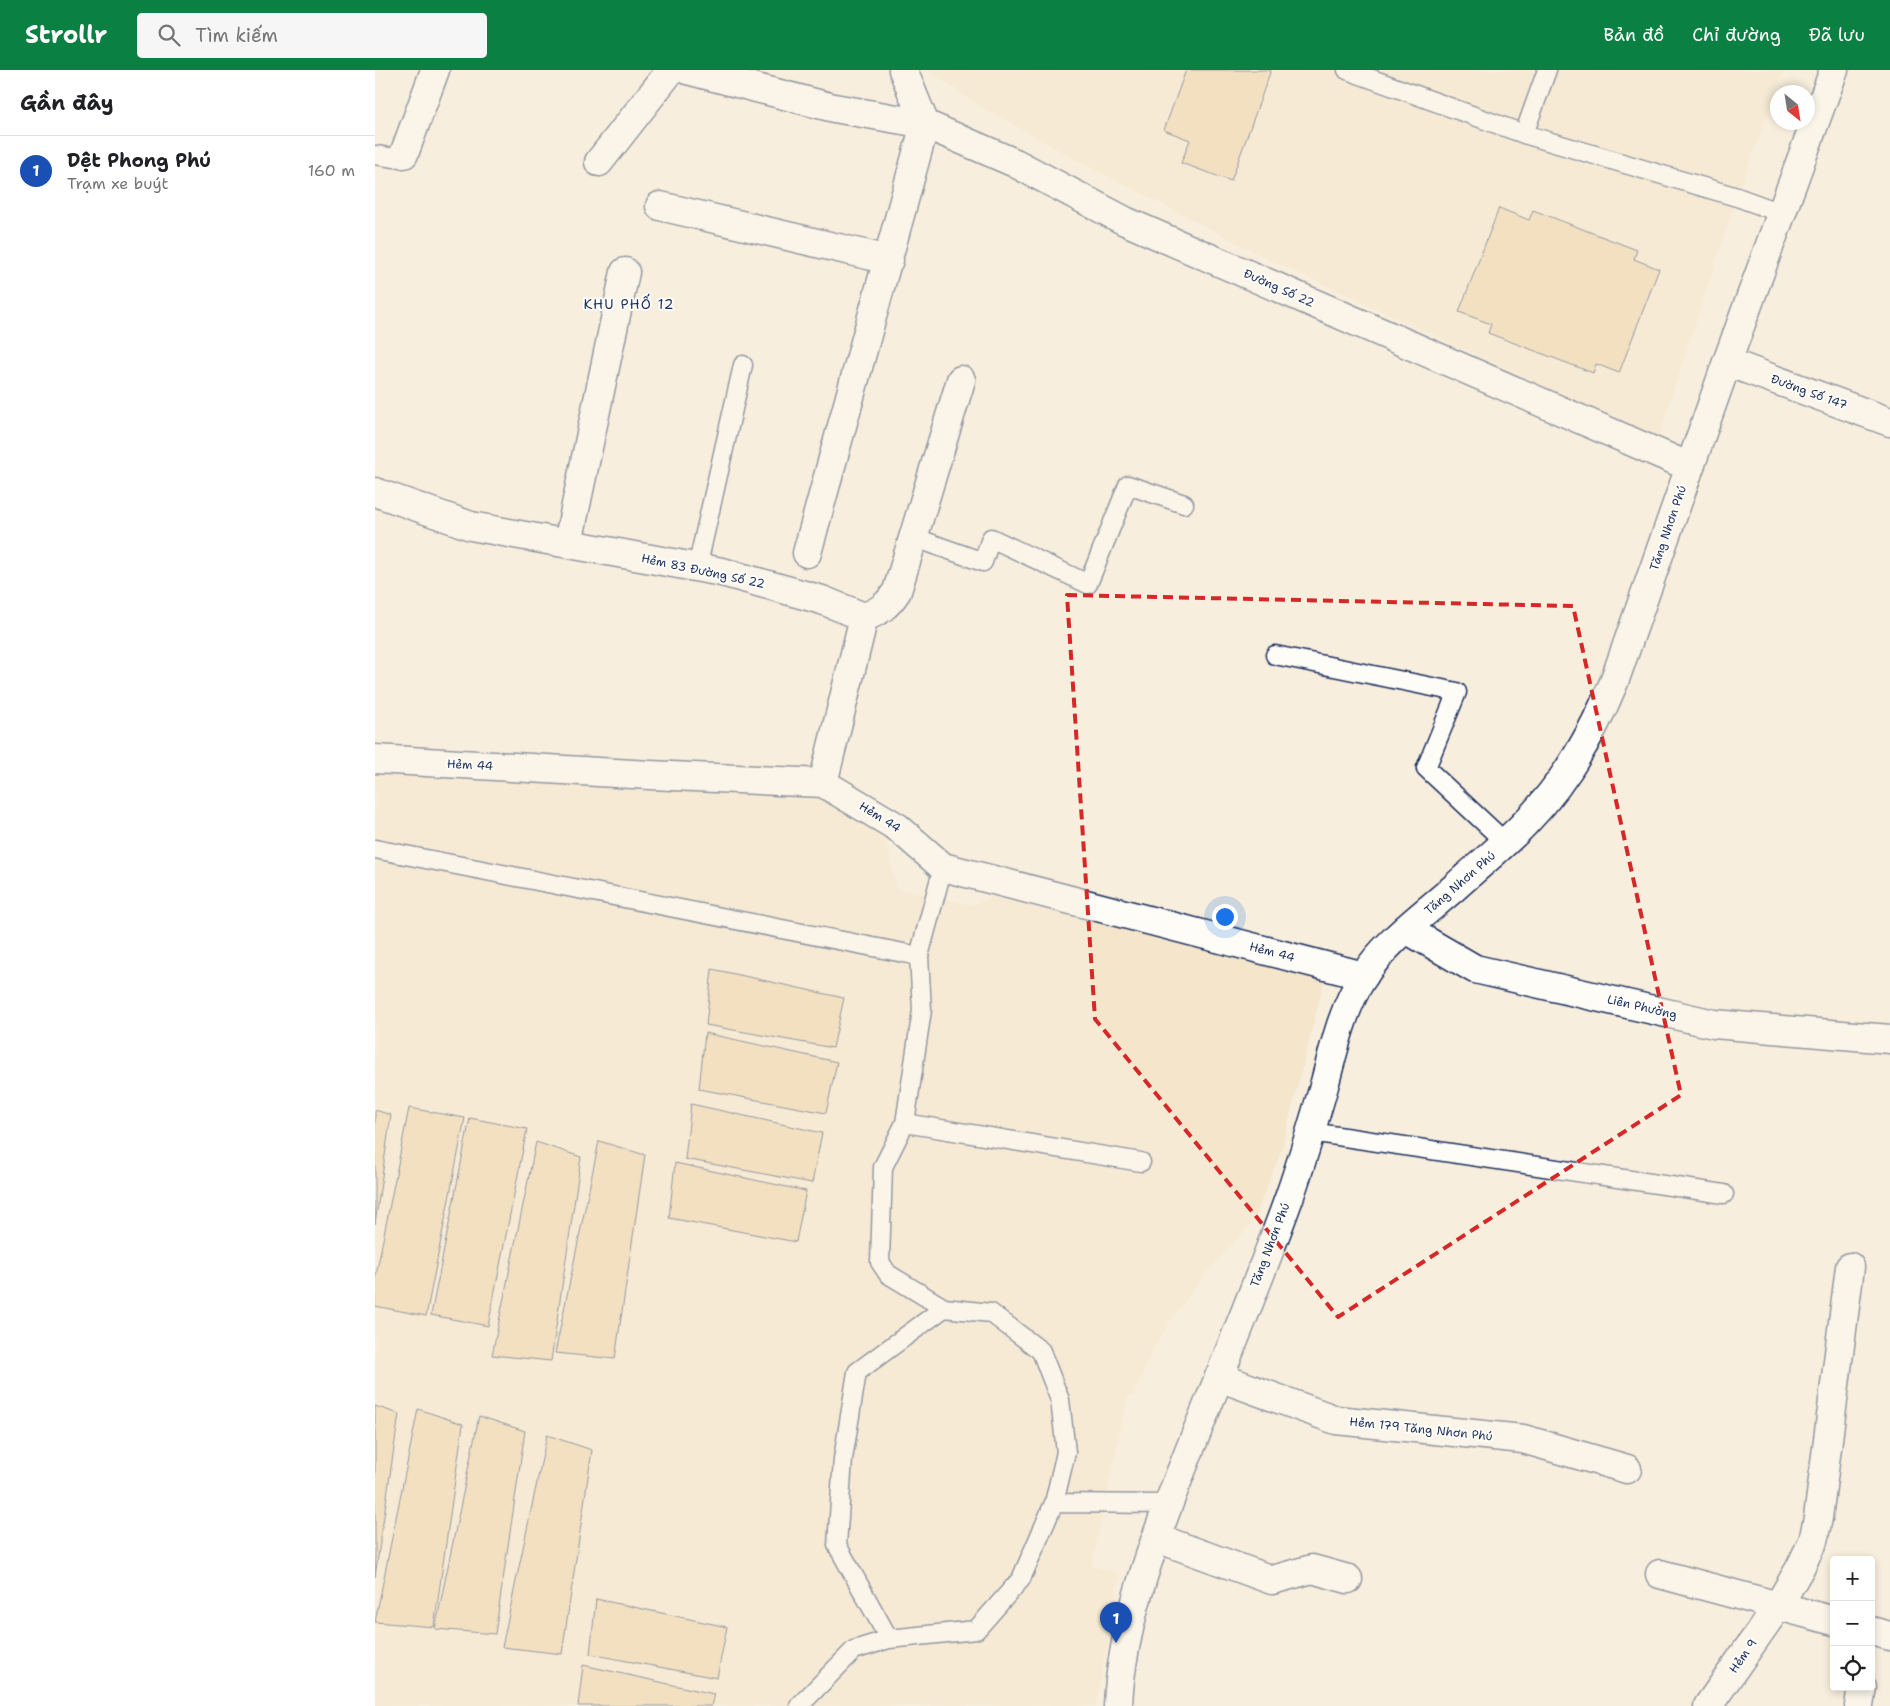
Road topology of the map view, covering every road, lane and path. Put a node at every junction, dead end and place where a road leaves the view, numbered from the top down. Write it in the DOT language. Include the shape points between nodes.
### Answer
graph roads {
  1 [pos="435,70"];
  2 [pos="671,70"];
  3 [pos="687,70"];
  4 [pos="903,70"];
  5 [pos="1347,70"];
  6 [pos="1547,70"];
  7 [pos="1834,70"];
  8 [pos="925,124"];
  9 [pos="1524,134"];
  10 [pos="404,154"];
  11 [pos="375,155"];
  12 [pos="599,162"];
  13 [pos="660,206"];
  14 [pos="1781,213"];
  15 [pos="889,260"];
  16 [pos="625,272"];
  17 [pos="1727,362"];
  18 [pos="743,365"];
  19 [pos="961,380"];
  20 [pos="1890,422"];
  21 [pos="1690,467"];
  22 [pos="375,492"];
  23 [pos="1184,504"];
  24 [pos="913,537"];
  25 [pos="568,543"];
  26 [pos="807,554"];
  27 [pos="697,568"];
  28 [pos="864,617"];
  29 [pos="1275,655"];
  30 [pos="375,759"];
  31 [pos="823,783"];
  32 [pos="1505,842"];
  33 [pos="375,849"];
  34 [pos="943,867"];
  35 [pos="1406,929"];
  36 [pos="919,956"];
  37 [pos="1364,976"];
  38 [pos="1890,1039"];
  39 [pos="905,1123"];
  40 [pos="1311,1132"];
  41 [pos="1141,1162"];
  42 [pos="1724,1194"];
  43 [pos="1850,1267"];
  44 [pos="944,1308"];
  45 [pos="1219,1377"];
  46 [pos="1627,1469"];
  47 [pos="1054,1503"];
  48 [pos="1168,1504"];
  49 [pos="1157,1538"];
  50 [pos="1660,1574"];
  51 [pos="1347,1579"];
  52 [pos="1778,1606"];
  53 [pos="1830,1620"];
  54 [pos="1875,1632"];
  55 [pos="1890,1636"];
  56 [pos="889,1639"];
  57 [pos="1861,1691"];
  58 [pos="799,1706"];
  59 [pos="1118,1706"];
  60 [pos="1708,1706"];
  61 [pos="1859,1706"];
  1 -- 10 [label="street"];
  2 -- 12 [label="street"];
  3 -- 8 [label="street, Đường Số 22" via="834,108"];
  4 -- 8 [label="street"];
  5 -- 9 [label="lane"];
  6 -- 9 [label="lane"];
  7 -- 14 [label="street, Tăng Nhơn Phú"];
  8 -- 15 [label="street"];
  8 -- 21 [label="street, Đường Số 22" via="1015,163 1125,221"];
  9 -- 14 [label="lane"];
  10 -- 11 [label="lane" via="395,158"];
  13 -- 15 [label="street"];
  14 -- 17 [label="street, Tăng Nhơn Phú"];
  15 -- 26 [label="street"];
  16 -- 25 [label="street"];
  17 -- 20 [label="street, Đường Số 147"];
  17 -- 21 [label="street, Tăng Nhơn Phú"];
  18 -- 27 [label="lane"];
  19 -- 24 [label="street"];
  21 -- 32 [label="street, Tăng Nhơn Phú" via="1601,713 1554,790"];
  22 -- 25 [label="street, Hẻm 83 Đường Số 22" via="471,526"];
  23 -- 24 [label="lane" via="1128,485 1088,584 991,538 983,562"];
  24 -- 28 [label="street" via="897,591 878,612"];
  25 -- 27 [label="street, Hẻm 83 Đường Số 22"];
  27 -- 28 [label="street, Hẻm 83 Đường Số 22" via="822,600"];
  28 -- 31 [label="street"];
  29 -- 32 [label="lane" via="1457,692 1426,768"];
  30 -- 31 [label="street, Hẻm 44"];
  31 -- 34 [label="street, Hẻm 44" via="897,827"];
  32 -- 35 [label="street, Tăng Nhơn Phú"];
  33 -- 36 [label="lane"];
  34 -- 36 [label="lane"];
  34 -- 37 [label="street, Hẻm 44"];
  35 -- 37 [label="street, Tăng Nhơn Phú" via="1390,943"];
  35 -- 38 [label="street, Liên Phường" via="1475,969 1714,1024"];
  36 -- 39 [label="lane" via="922,1010"];
  37 -- 40 [label="street, Tăng Nhơn Phú" via="1343,1016"];
  39 -- 41 [label="lane"];
  39 -- 44 [label="lane" via="883,1167 880,1262 888,1274"];
  40 -- 42 [label="lane"];
  40 -- 45 [label="street, Tăng Nhơn Phú" via="1280,1224"];
  43 -- 52 [label="street, Hẻm 9" via="1813,1542"];
  44 -- 47 [label="lane" via="991,1313 1041,1351 1060,1400 1066,1452"];
  44 -- 56 [label="lane" via="857,1372 843,1459 837,1545"];
  45 -- 46 [label="street, Hẻm 179 Tăng Nhơn Phú" via="1336,1420 1523,1439"];
  45 -- 48 [label="street, Tăng Nhơn Phú"];
  47 -- 48 [label="lane"];
  47 -- 56 [label="lane" via="1021,1579 976,1630"];
  48 -- 49 [label="street, Tăng Nhơn Phú"];
  49 -- 51 [label="street" via="1272,1580 1312,1569"];
  49 -- 59 [label="street, Tăng Nhơn Phú" via="1125,1650"];
  50 -- 52 [label="street"];
  52 -- 53 [label="street"];
  52 -- 60 [label="street, Hẻm 9"];
  54 -- 55 [label="street"];
  56 -- 58 [label="lane" via="854,1650"];
  57 -- 61 [label="street"];
}
